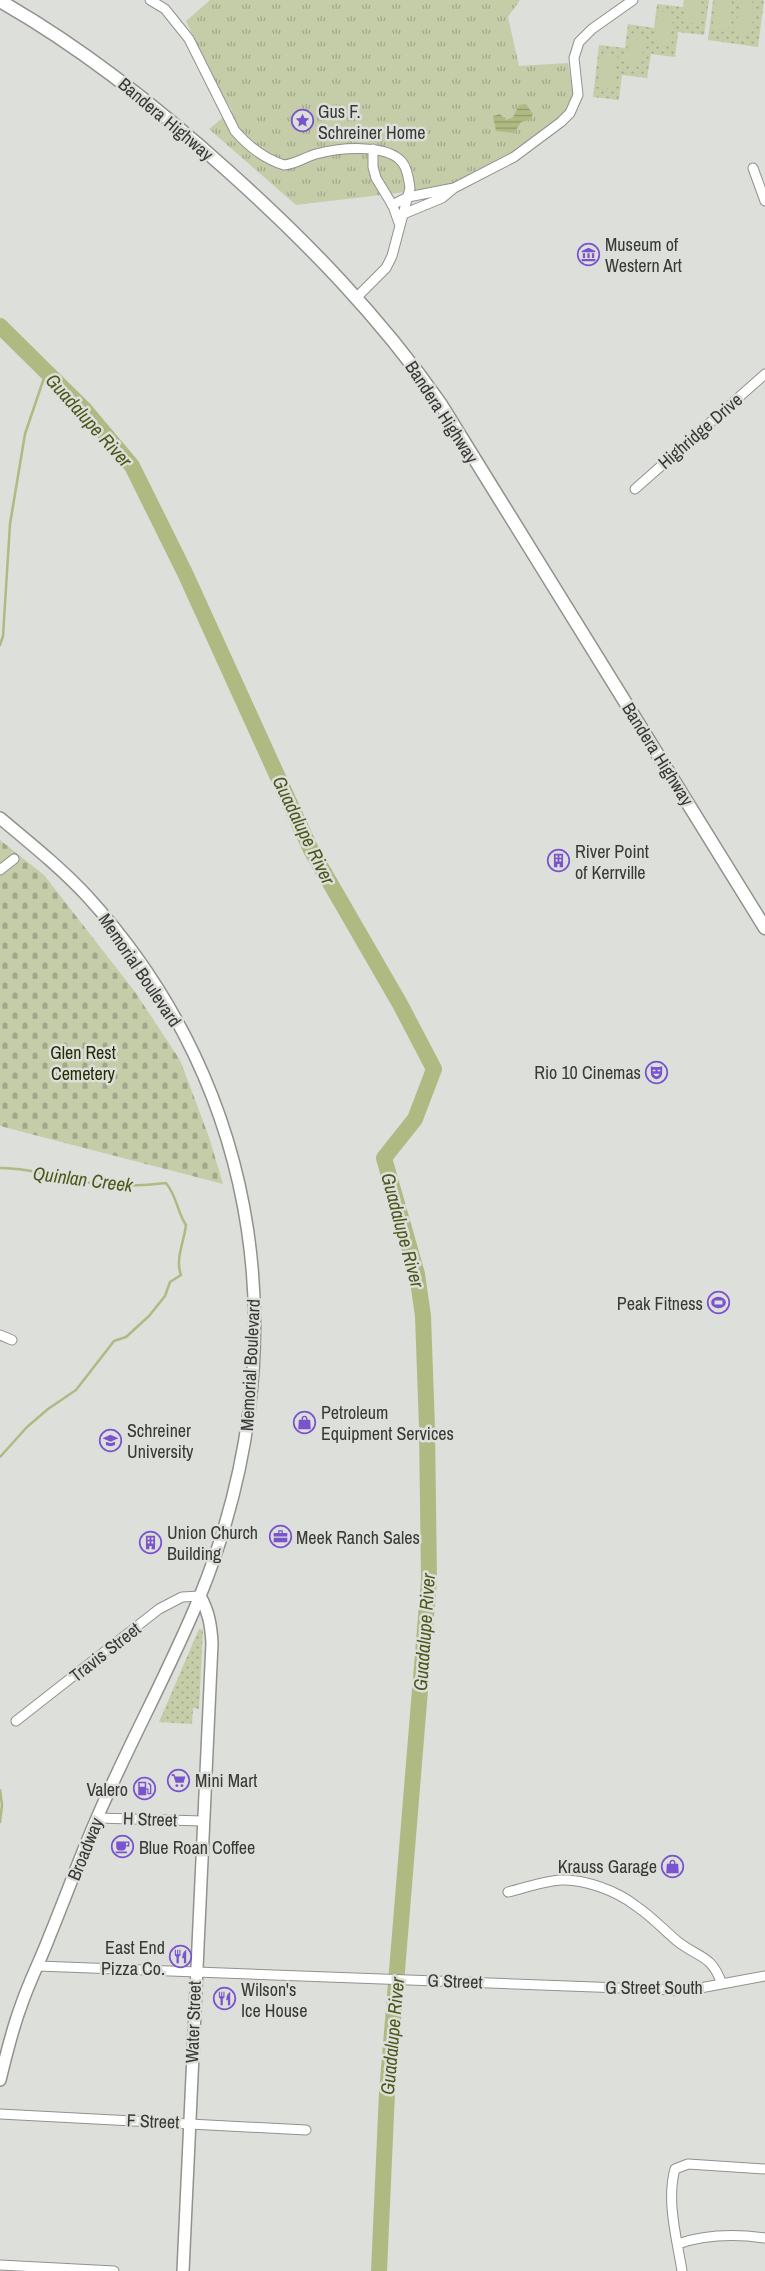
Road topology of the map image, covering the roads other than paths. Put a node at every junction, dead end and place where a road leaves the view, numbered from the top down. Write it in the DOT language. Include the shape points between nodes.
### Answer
graph roads {
  1 [pos="150,0"];
  2 [pos="633,0"];
  3 [pos="0,2"];
  4 [pos="373,150"];
  5 [pos="753,168"];
  6 [pos="454,188"];
  7 [pos="408,197"];
  8 [pos="765,201"];
  9 [pos="392,204"];
  10 [pos="400,215"];
  11 [pos="357,296"];
  12 [pos="765,374"];
  13 [pos="635,489"];
  14 [pos="0,818"];
  15 [pos="14,859"];
  16 [pos="0,870"];
  17 [pos="765,928"];
  18 [pos="0,1336"];
  19 [pos="12,1340"];
  20 [pos="200,1596"];
  21 [pos="16,1722"];
  22 [pos="97,1818"];
  23 [pos="203,1821"];
  24 [pos="508,1892"];
  25 [pos="38,1966"];
  26 [pos="195,1972"];
  27 [pos="765,1976"];
  28 [pos="722,1984"];
  29 [pos="572,1986"];
  30 [pos="0,2080"];
  31 [pos="0,2114"];
  32 [pos="189,2122"];
  33 [pos="306,2130"];
  34 [pos="765,2168"];
  35 [pos="765,2238"];
  36 [pos="678,2244"];
  37 [pos="0,2265"];
  38 [pos="114,2271"];
  39 [pos="183,2271"];
  40 [pos="682,2271"];
  1 -- 4 [label="street" via="165,9 189,39 235,131 260,154 284,165 329,150"];
  2 -- 6 [label="street" via="579,42 574,58 578,96 561,122 514,157"];
  3 -- 11 [label="main road, Bandera Highway" via="92,58 148,102 286,225"];
  4 -- 7 [label="street" via="386,152 402,162 409,178"];
  4 -- 9 [label="street" via="376,178"];
  5 -- 8 [label="street"];
  6 -- 7 [label="street"];
  6 -- 10 [label="street" via="442,198"];
  7 -- 9 [label="street"];
  7 -- 10 [label="street"];
  9 -- 10 [label="street"];
  10 -- 11 [label="street" via="400,226 386,268"];
  11 -- 17 [label="main road, Bandera Highway" via="413,364 440,403"];
  12 -- 13 [label="street, Highridge Drive"];
  14 -- 20 [label="main road, Memorial Boulevard" via="86,895 141,964 199,1065 234,1162 249,1231 254,1288 252,1394 236,1490"];
  15 -- 16 [label="street"];
  18 -- 19 [label="street"];
  20 -- 21 [label="street, Travis Street" via="182,1596 159,1609"];
  20 -- 22 [label="main road, Broadway"];
  20 -- 23 [label="main road, Water Street" via="211,1623 212,1643"];
  22 -- 23 [label="street, H Street"];
  22 -- 25 [label="main road, Broadway"];
  23 -- 26 [label="main road, Water Street"];
  24 -- 28 [label="street" via="561,1880 588,1884 613,1894 634,1904 678,1942 715,1966"];
  25 -- 26 [label="street, G Street"];
  25 -- 30 [label="main road, Broadway" via="22,2003"];
  26 -- 29 [label="street, G Street"];
  26 -- 32 [label="main road, Water Street"];
  27 -- 28 [label="street, G Street South"];
  28 -- 29 [label="street, G Street South" via="674,1990"];
  31 -- 32 [label="street, F Street"];
  32 -- 33 [label="street, F Street"];
  32 -- 39 [label="main road, Water Street"];
  34 -- 36 [label="street" via="688,2164 675,2169 672,2186"];
  35 -- 36 [label="street" via="726,2235"];
  36 -- 40 [label="street"];
  37 -- 38 [label="street"];
}
